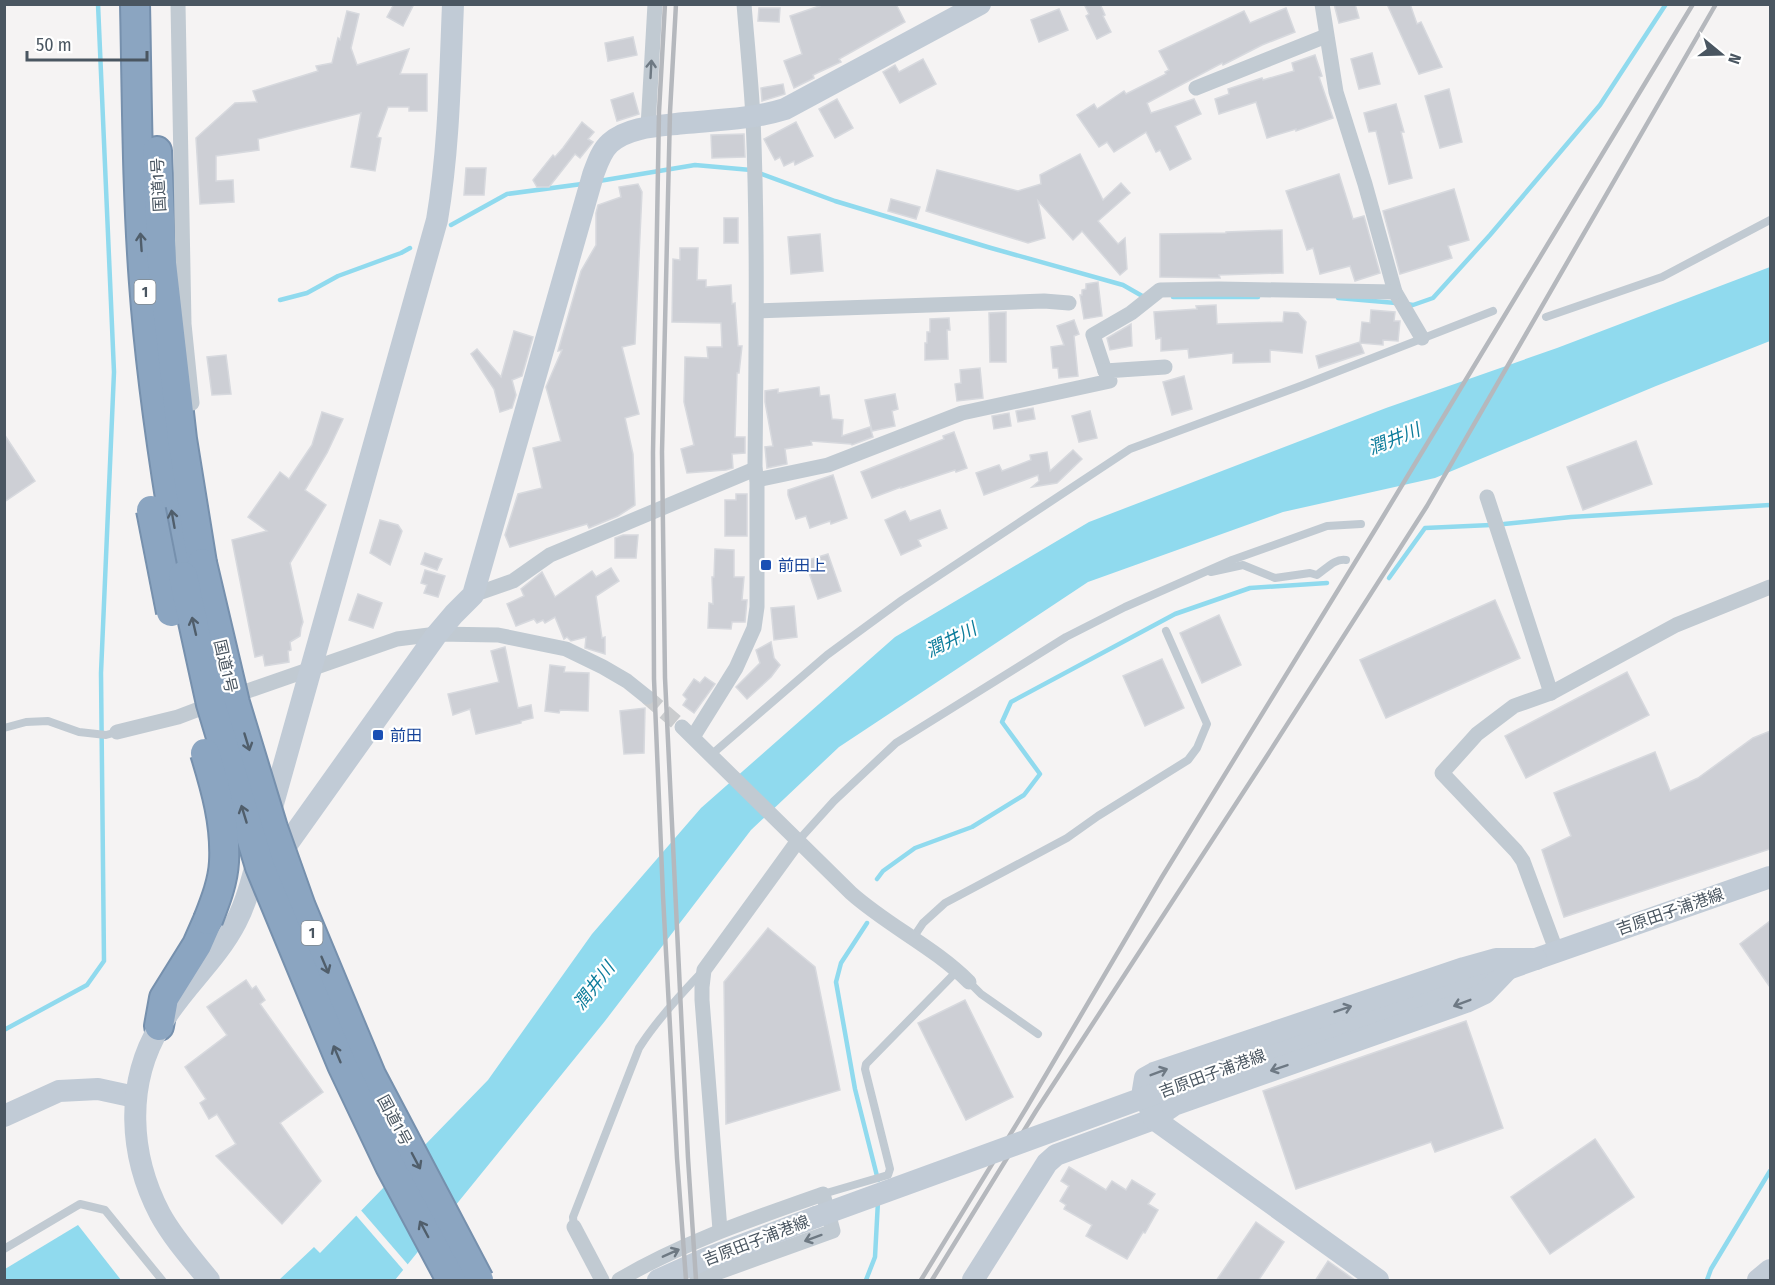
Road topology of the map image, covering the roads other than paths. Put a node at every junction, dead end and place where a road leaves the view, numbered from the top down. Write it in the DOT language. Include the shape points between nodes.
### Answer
graph roads {
  1 [pos="135,4"];
  2 [pos="155,4"];
  3 [pos="178,4"];
  4 [pos="453,4"];
  5 [pos="655,4"];
  6 [pos="744,4"];
  7 [pos="980,4"];
  8 [pos="1322,4"];
  9 [pos="1326,36"];
  10 [pos="1196,88"];
  11 [pos="753,116"];
  12 [pos="648,127"];
  13 [pos="1770,220"];
  14 [pos="144,284"];
  15 [pos="1398,298"];
  16 [pos="1069,303"];
  17 [pos="757,311"];
  18 [pos="1493,311"];
  19 [pos="1546,317"];
  20 [pos="1422,338"];
  21 [pos="1165,367"];
  22 [pos="1105,371"];
  23 [pos="756,475"];
  24 [pos="1487,497"];
  25 [pos="1361,524"];
  26 [pos="1346,560"];
  27 [pos="192,570"];
  28 [pos="1200,574"];
  29 [pos="1770,587"];
  30 [pos="473,595"];
  31 [pos="1166,631"];
  32 [pos="437,634"];
  33 [pos="311,668"];
  34 [pos="1551,693"];
  35 [pos="236,695"];
  36 [pos="647,697"];
  37 [pos="4,728"];
  38 [pos="117,732"];
  39 [pos="711,755"];
  40 [pos="797,842"];
  41 [pos="1770,877"];
  42 [pos="248,892"];
  43 [pos="913,938"];
  44 [pos="1546,955"];
  45 [pos="1508,969"];
  46 [pos="704,970"];
  47 [pos="958,970"];
  48 [pos="969,982"];
  49 [pos="159,1026"];
  50 [pos="1038,1034"];
  51 [pos="135,1097"];
  52 [pos="4,1116"];
  53 [pos="1154,1119"];
  54 [pos="823,1194"];
  55 [pos="574,1227"];
  56 [pos="720,1230"];
  57 [pos="4,1249"];
  58 [pos="1770,1270"];
  59 [pos="162,1281"];
  60 [pos="209,1281"];
  61 [pos="451,1281"];
  62 [pos="479,1281"];
  63 [pos="602,1281"];
  64 [pos="620,1281"];
  65 [pos="658,1281"];
  66 [pos="697,1281"];
  67 [pos="972,1281"];
  68 [pos="1378,1281"];
  69 [pos="1758,1281"];
  14 -- 1 [label="highway, 国道1号 / 1, one-way"];
  2 -- 27 [label="highway, 国道1号 / 1" via="162,263"];
  3 -- 35 [label="street" via="184,324 207,548"];
  4 -- 33 [label="street" via="448,132 437,220"];
  12 -- 5 [label="street, one-way"];
  6 -- 11 [label="street"];
  7 -- 11 [label="street" via="785,109"];
  8 -- 9 [label="street"];
  9 -- 10 [label="street"];
  9 -- 15 [label="street" via="1336,92"];
  11 -- 12 [label="street"];
  11 -- 17 [label="street"];
  12 -- 30 [label="street" via="609,143 600,157"];
  13 -- 19 [label="lane" via="1662,277"];
  27 -- 14 [label="highway, 国道1号 / 1, one-way" via="160,433"];
  14 -- 49 [label="highway, bridge" via="142,383 151,510 189,698 223,821 224,864 208,920 164,998"];
  15 -- 20 [label="street"];
  15 -- 22 [label="street" via="1160,290 1093,335"];
  16 -- 17 [label="street"];
  17 -- 23 [label="street"];
  18 -- 20 [label="lane"];
  20 -- 39 [label="lane" via="1130,449 902,600 827,656"];
  21 -- 22 [label="street"];
  22 -- 23 [label="street" via="1110,381 962,413 828,465"];
  23 -- 30 [label="street" via="550,555 513,580"];
  23 -- 39 [label="street" via="754,628 736,668 687,732"];
  24 -- 34 [label="street"];
  25 -- 28 [label="lane" via="1327,526"];
  26 -- 28 [label="lane" via="1336,561 1317,575 1275,578 1243,565"];
  61 -- 27 [label="highway, 国道1号 / 1, one-way, bridge" via="342,1065 260,867 211,704"];
  27 -- 62 [label="highway, 国道1号 / 1, one-way, bridge" via="301,907 371,1075"];
  28 -- 40 [label="lane" via="1066,637 896,743"];
  29 -- 34 [label="street" via="1676,625"];
  30 -- 32 [label="street"];
  31 -- 43 [label="lane" via="1207,724 1188,760 1067,838 945,903"];
  32 -- 33 [label="street" via="397,639"];
  32 -- 36 [label="street" via="498,634 567,649 627,681"];
  32 -- 42 [label="street" via="288,843"];
  33 -- 35 [label="street"];
  33 -- 42 [label="street"];
  34 -- 44 [label="street" via="1514,706 1477,734 1442,773 1523,861"];
  35 -- 38 [label="street" via="178,717"];
  37 -- 38 [label="lane" via="48,721 79,732"];
  39 -- 40 [label="street"];
  40 -- 43 [label="street" via="861,903"];
  40 -- 46 [label="street"];
  41 -- 44 [label="street, 吉原田子浦港線"];
  42 -- 49 [label="street" via="226,938"];
  43 -- 47 [label="street"];
  44 -- 45 [label="street, 吉原田子浦港線"];
  53 -- 44 [label="street, one-way" via="1143,1090 1145,1078 1154,1073 1496,958"];
  45 -- 53 [label="street, one-way" via="1485,993 1466,1002 1174,1105"];
  45 -- 65 [label="street, 吉原田子浦港線, bridge" via="816,1217"];
  46 -- 55 [label="lane" via="639,1048 573,1217"];
  46 -- 56 [label="street" via="702,1000"];
  47 -- 48 [label="street"];
  47 -- 54 [label="lane" via="866,1064 890,1169 888,1175"];
  48 -- 50 [label="lane"];
  49 -- 51 [label="street" via="145,1058"];
  51 -- 52 [label="street" via="98,1089 59,1091"];
  51 -- 60 [label="street" via="137,1143 149,1192 178,1242"];
  53 -- 67 [label="street" via="1050,1159"];
  53 -- 68 [label="street"];
  54 -- 56 [label="street"];
  54 -- 66 [label="street, one-way" via="833,1231"];
  55 -- 63 [label="street"];
  64 -- 56 [label="street, one-way"];
  57 -- 59 [label="lane" via="80,1204 105,1210"];
  58 -- 69 [label="street"];
}
